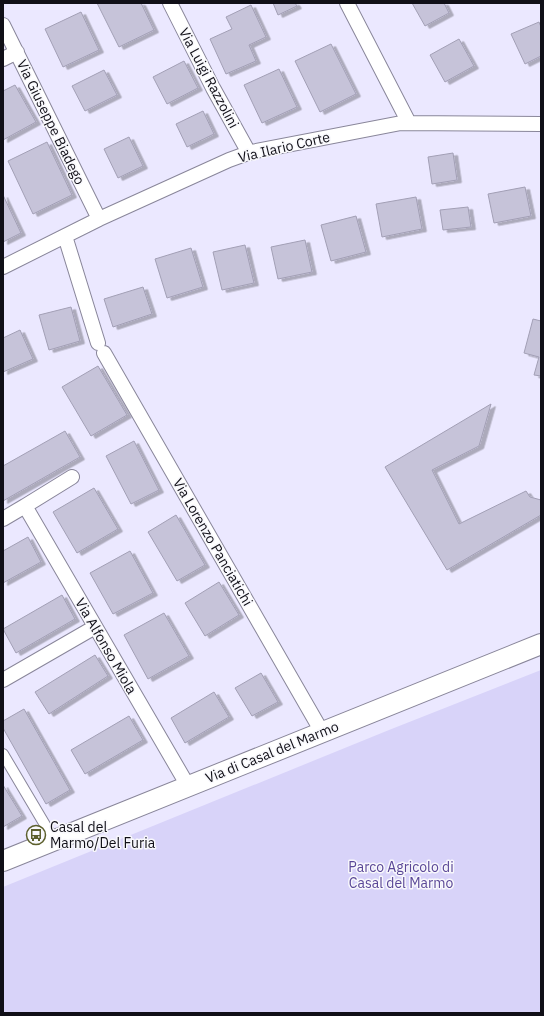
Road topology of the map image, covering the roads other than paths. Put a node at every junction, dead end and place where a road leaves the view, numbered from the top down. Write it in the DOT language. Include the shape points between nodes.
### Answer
graph roads {
  1 [pos="170,3"];
  2 [pos="347,3"];
  3 [pos="3,25"];
  4 [pos="17,52"];
  5 [pos="3,59"];
  6 [pos="408,123"];
  7 [pos="541,124"];
  8 [pos="249,153"];
  9 [pos="99,219"];
  10 [pos="65,236"];
  11 [pos="3,267"];
  12 [pos="72,477"];
  13 [pos="25,506"];
  14 [pos="3,519"];
  15 [pos="95,627"];
  16 [pos="541,644"];
  17 [pos="3,680"];
  18 [pos="322,732"];
  19 [pos="3,754"];
  20 [pos="188,786"];
  21 [pos="54,840"];
  22 [pos="3,861"];
  1 -- 8 [label="street, Via Luigi Razzolini"];
  2 -- 6 [label="street"];
  3 -- 4 [label="street, Via Giuseppe Biadego"];
  4 -- 5 [label="street"];
  4 -- 9 [label="street, Via Giuseppe Biadego"];
  6 -- 7 [label="street, Via Ilario Corte"];
  6 -- 8 [label="street, Via Ilario Corte"];
  8 -- 9 [label="street, Via Ilario Corte"];
  9 -- 10 [label="street, Via Ilario Corte"];
  10 -- 11 [label="street, Via Ilario Corte"];
  10 -- 18 [label="street, Via Lorenzo Panciatichi" via="101,348"];
  12 -- 13 [label="street"];
  13 -- 14 [label="street"];
  13 -- 15 [label="street, Via Alfonso Miola"];
  15 -- 17 [label="street"];
  15 -- 20 [label="street, Via Alfonso Miola"];
  16 -- 18 [label="main road, Via di Casal del Marmo"];
  18 -- 20 [label="main road, Via di Casal del Marmo"];
  19 -- 21 [label="street"];
  20 -- 21 [label="main road, Via di Casal del Marmo"];
  21 -- 22 [label="main road, Via di Casal del Marmo"];
}
